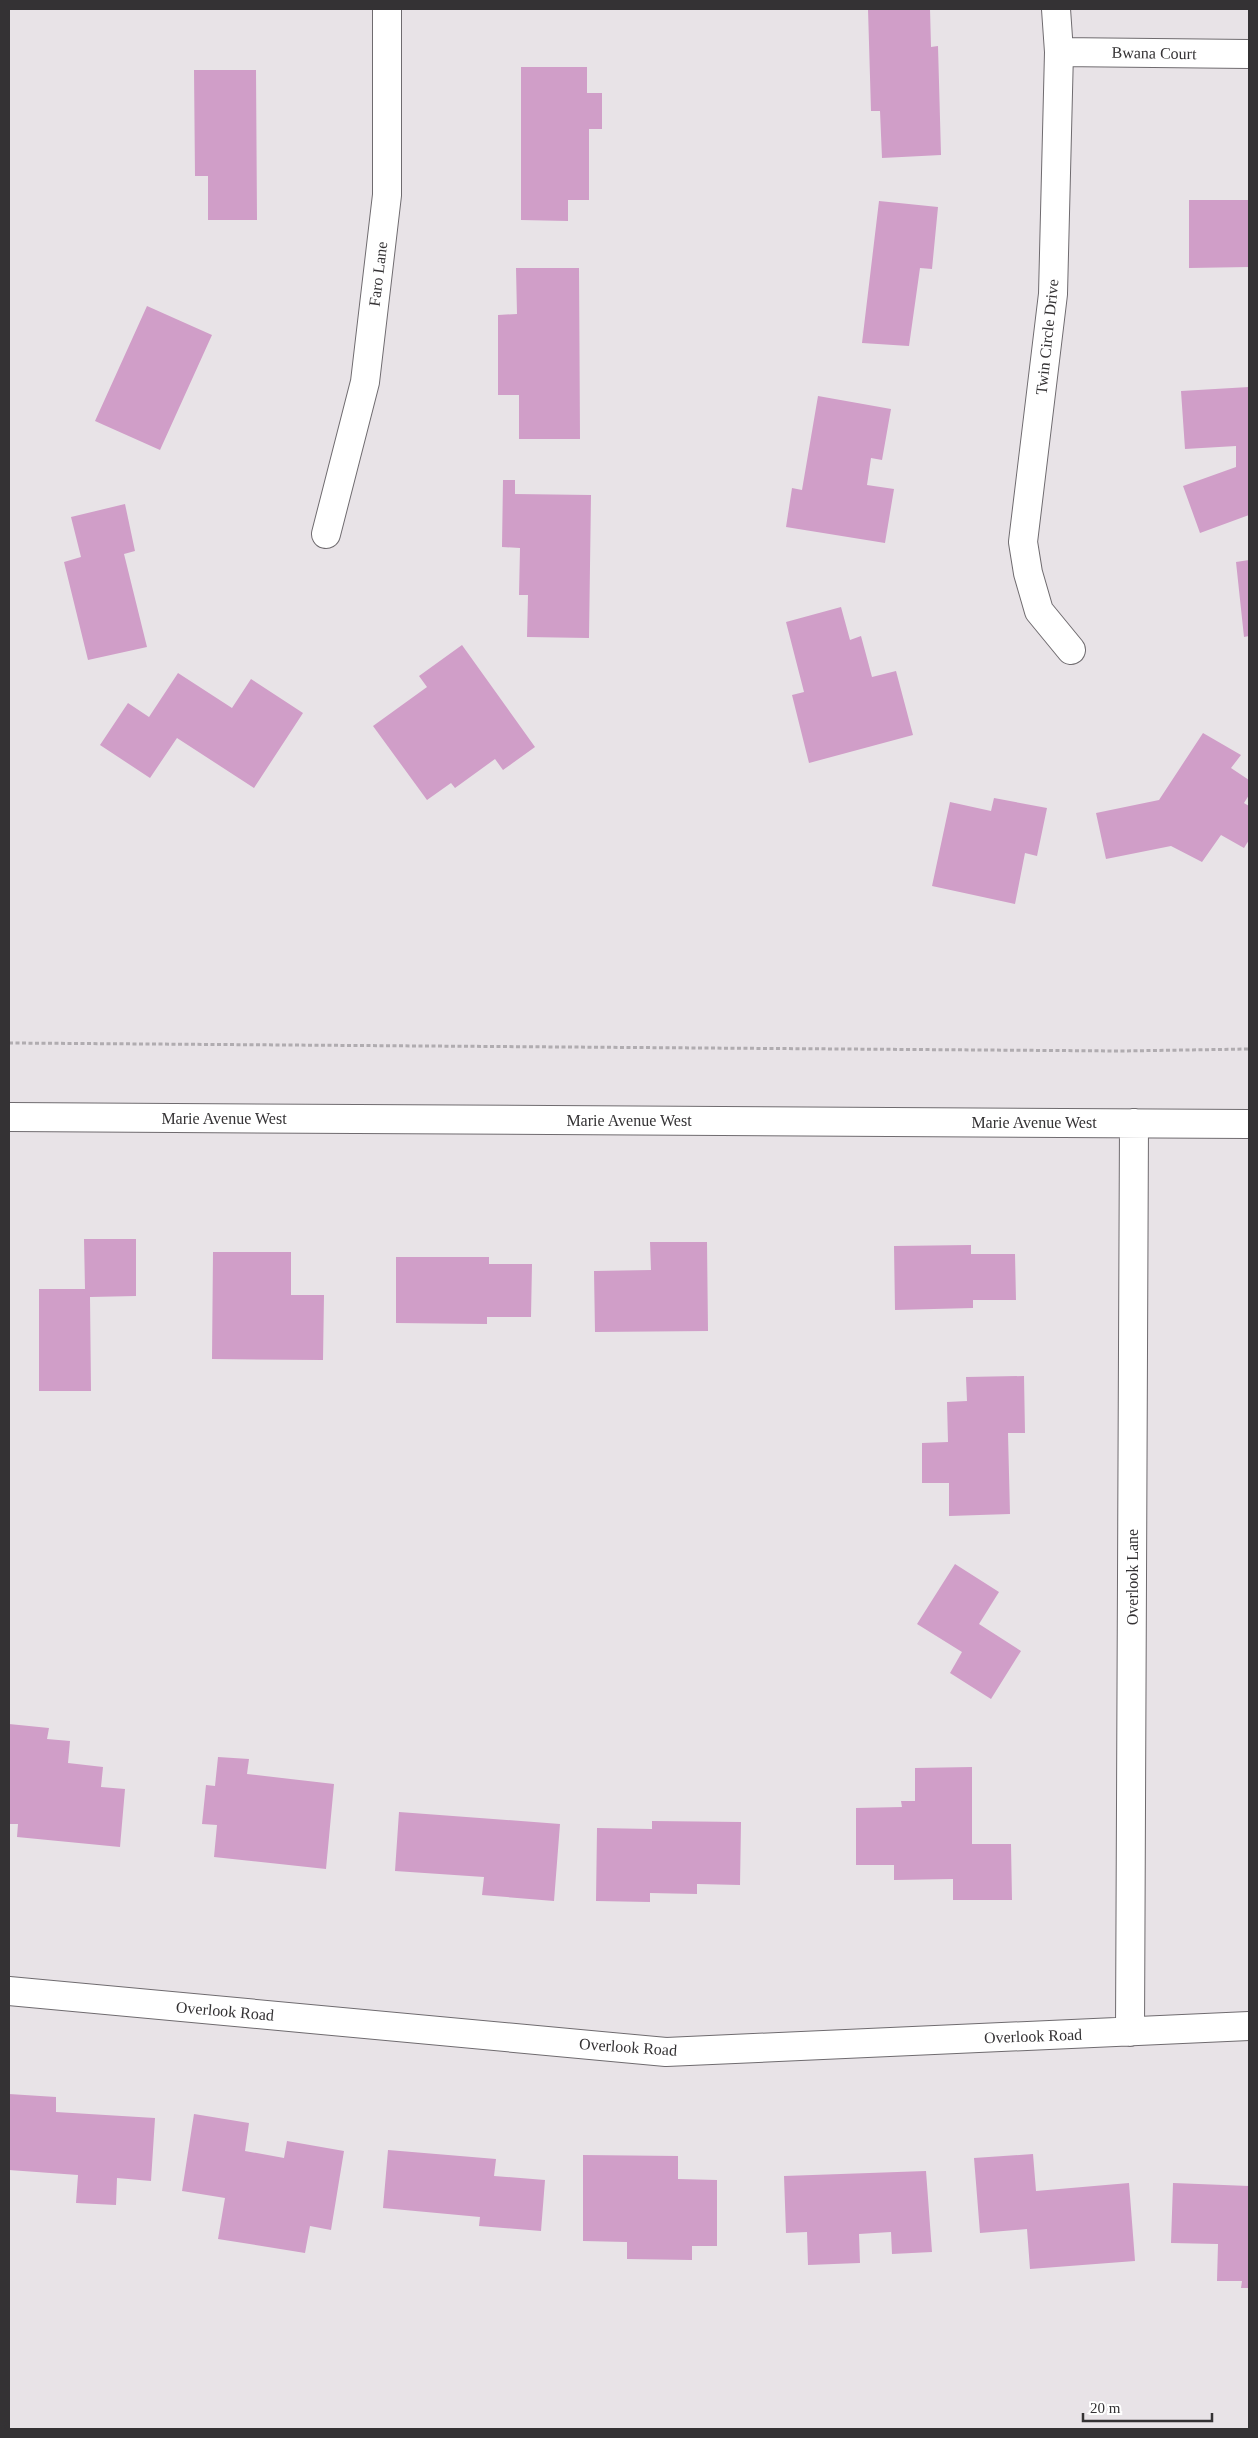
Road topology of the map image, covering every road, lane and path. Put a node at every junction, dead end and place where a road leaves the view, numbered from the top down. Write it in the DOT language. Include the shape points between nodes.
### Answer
graph roads {
  1 [pos="387,9"];
  2 [pos="1056,9"];
  3 [pos="1059,52"];
  4 [pos="1249,54"];
  5 [pos="326,534"];
  6 [pos="1071,650"];
  7 [pos="9,1043"];
  8 [pos="1249,1049"];
  9 [pos="9,1117"];
  10 [pos="1134,1123"];
  11 [pos="1249,1124"];
  12 [pos="9,1991"];
  13 [pos="1249,2026"];
  14 [pos="1130,2032"];
  1 -- 5 [label="street, Faro Lane" via="387,196 365,382"];
  2 -- 3 [label="street, Twin Circle Drive"];
  3 -- 4 [label="street, Bwana Court"];
  3 -- 6 [label="street, Twin Circle Drive" via="1054,294 1023,542 1039,611"];
  7 -- 8 [label="path" via="1120,1051"];
  9 -- 10 [label="street, Marie Avenue West"];
  10 -- 11 [label="street, Marie Avenue West"];
  10 -- 14 [label="street, Overlook Lane"];
  12 -- 14 [label="street, Overlook Road" via="666,2052"];
  13 -- 14 [label="street, Overlook Road"];
}
